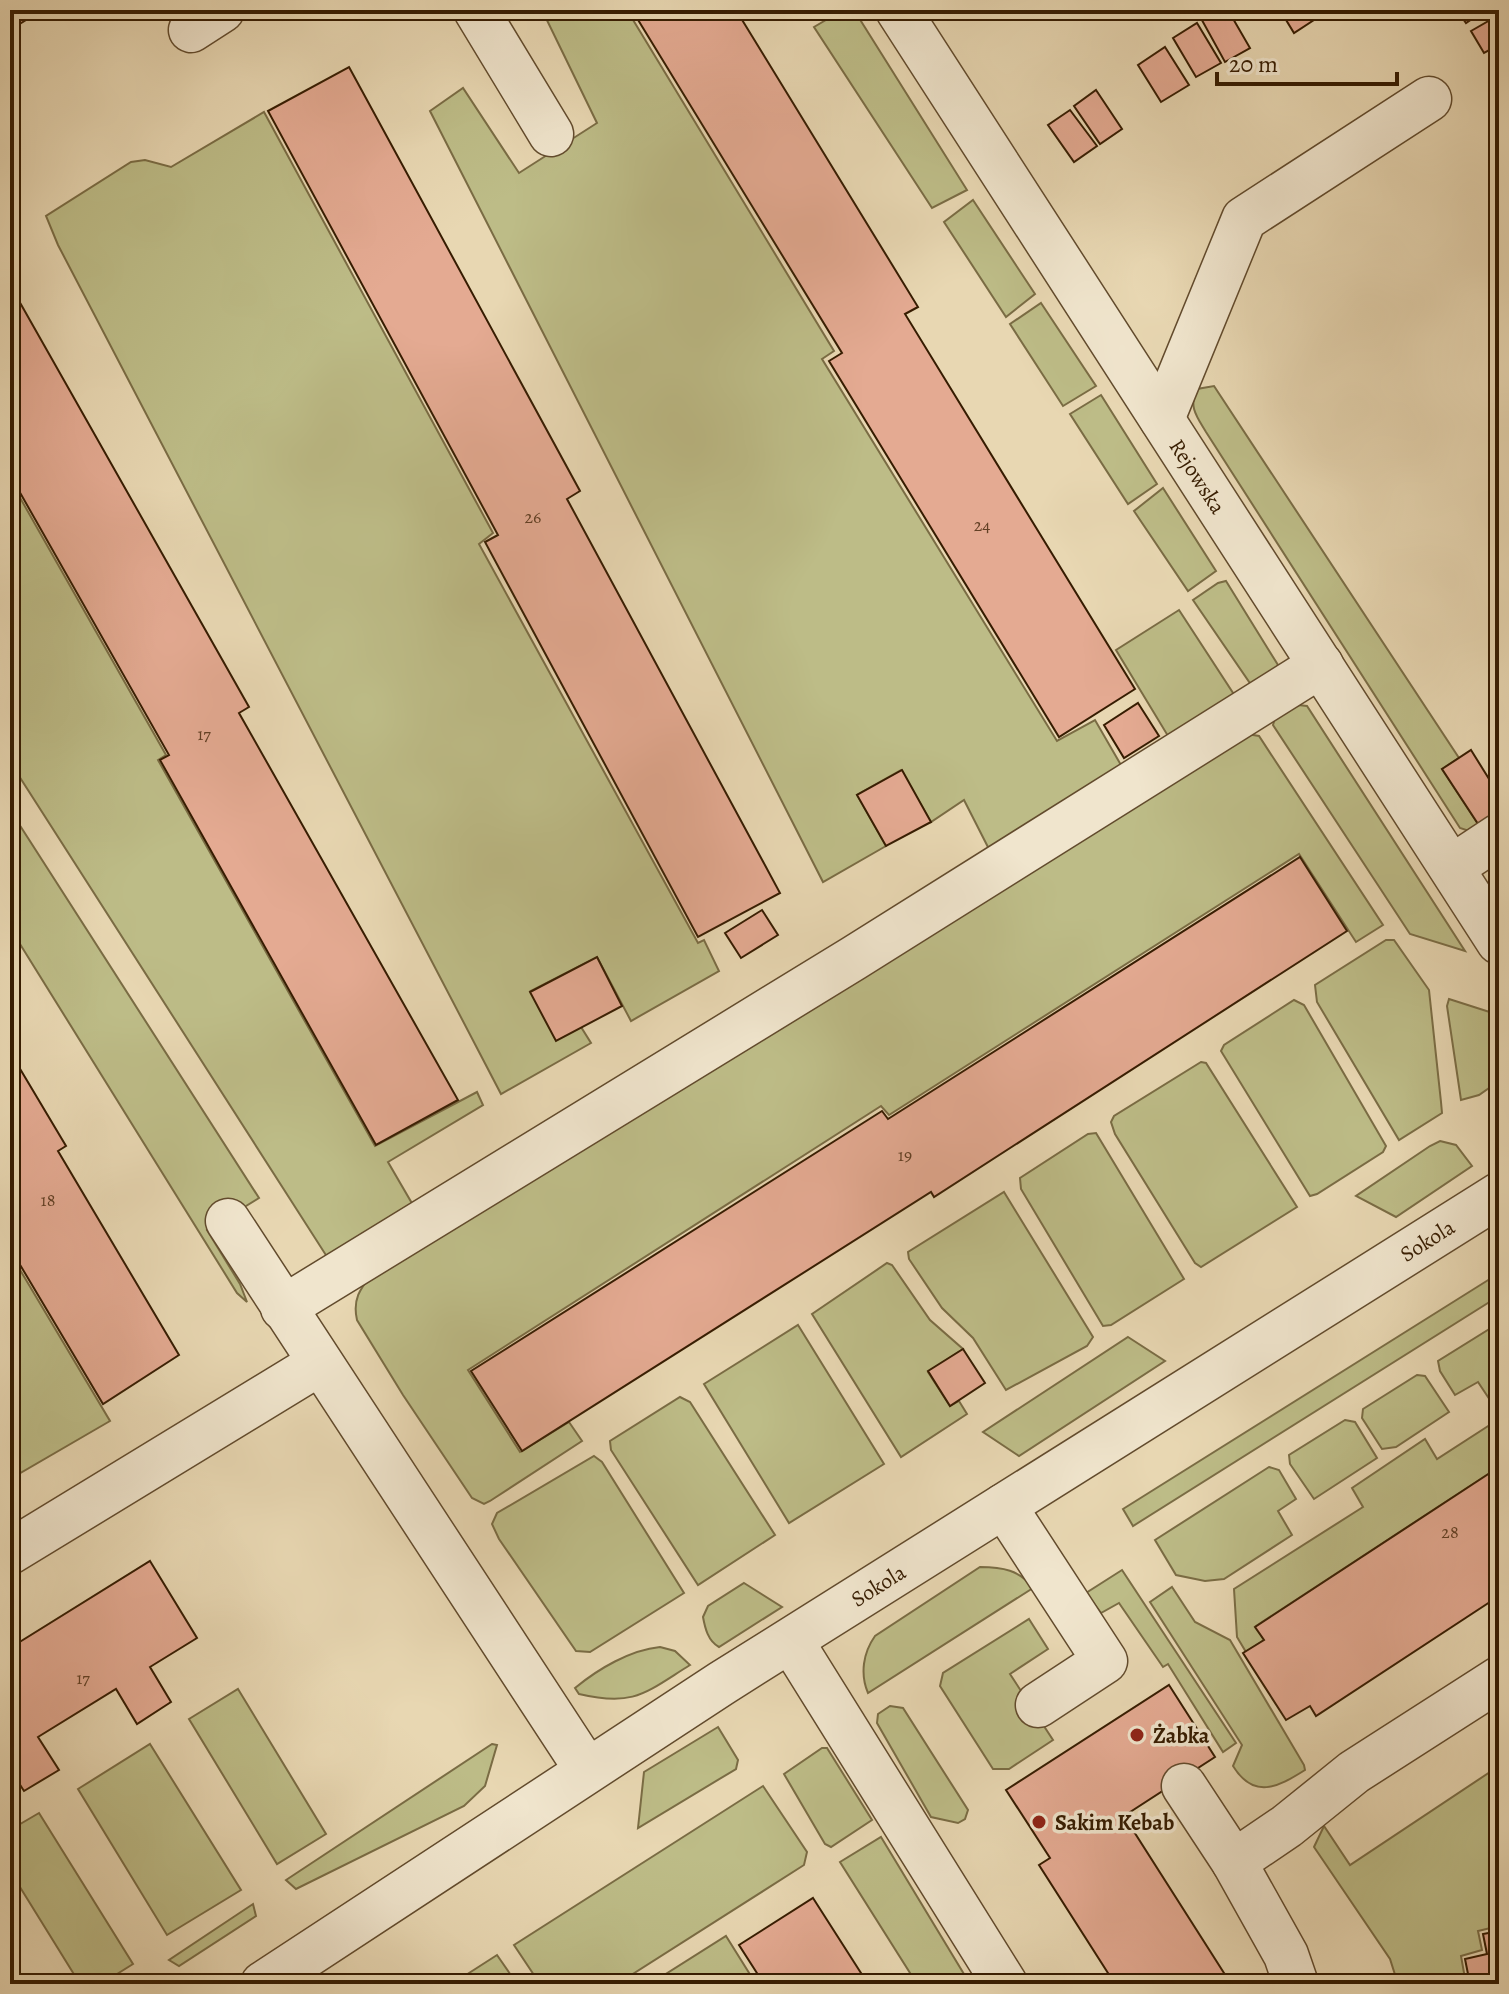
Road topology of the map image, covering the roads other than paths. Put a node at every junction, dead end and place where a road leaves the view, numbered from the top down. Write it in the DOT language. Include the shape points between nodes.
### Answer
graph roads {
  1 [pos="476,10"];
  2 [pos="898,10"];
  3 [pos="1429,99"];
  4 [pos="551,134"];
  5 [pos="1162,419"];
  6 [pos="1321,665"];
  7 [pos="1499,836"];
  8 [pos="1452,867"];
  9 [pos="1499,942"];
  10 [pos="1499,1195"];
  11 [pos="228,1221"];
  12 [pos="283,1308"];
  13 [pos="320,1363"];
  14 [pos="1004,1506"];
  15 [pos="10,1552"];
  16 [pos="791,1641"];
  17 [pos="1499,1679"];
  18 [pos="1038,1705"];
  19 [pos="587,1770"];
  20 [pos="1184,1786"];
  21 [pos="1234,1862"];
  22 [pos="263,1984"];
  23 [pos="1005,1984"];
  24 [pos="1296,1984"];
  1 -- 4 [label="street"];
  2 -- 5 [label="street, Rejowska"];
  3 -- 5 [label="street" via="1244,219"];
  5 -- 6 [label="street, Rejowska"];
  6 -- 8 [label="street, Rejowska"];
  6 -- 12 [label="street"];
  7 -- 8 [label="street"];
  8 -- 9 [label="street, Rejowska"];
  10 -- 14 [label="street, Sokola"];
  11 -- 12 [label="street"];
  12 -- 13 [label="street"];
  13 -- 15 [label="street"];
  13 -- 19 [label="street"];
  14 -- 16 [label="street, Sokola"];
  14 -- 18 [label="street" via="1105,1661"];
  16 -- 19 [label="street, Sokola"];
  16 -- 23 [label="street"];
  17 -- 21 [label="street" via="1354,1772"];
  19 -- 22 [label="street, Sokola"];
  20 -- 21 [label="street"];
  21 -- 24 [label="street" via="1286,1955"];
}
